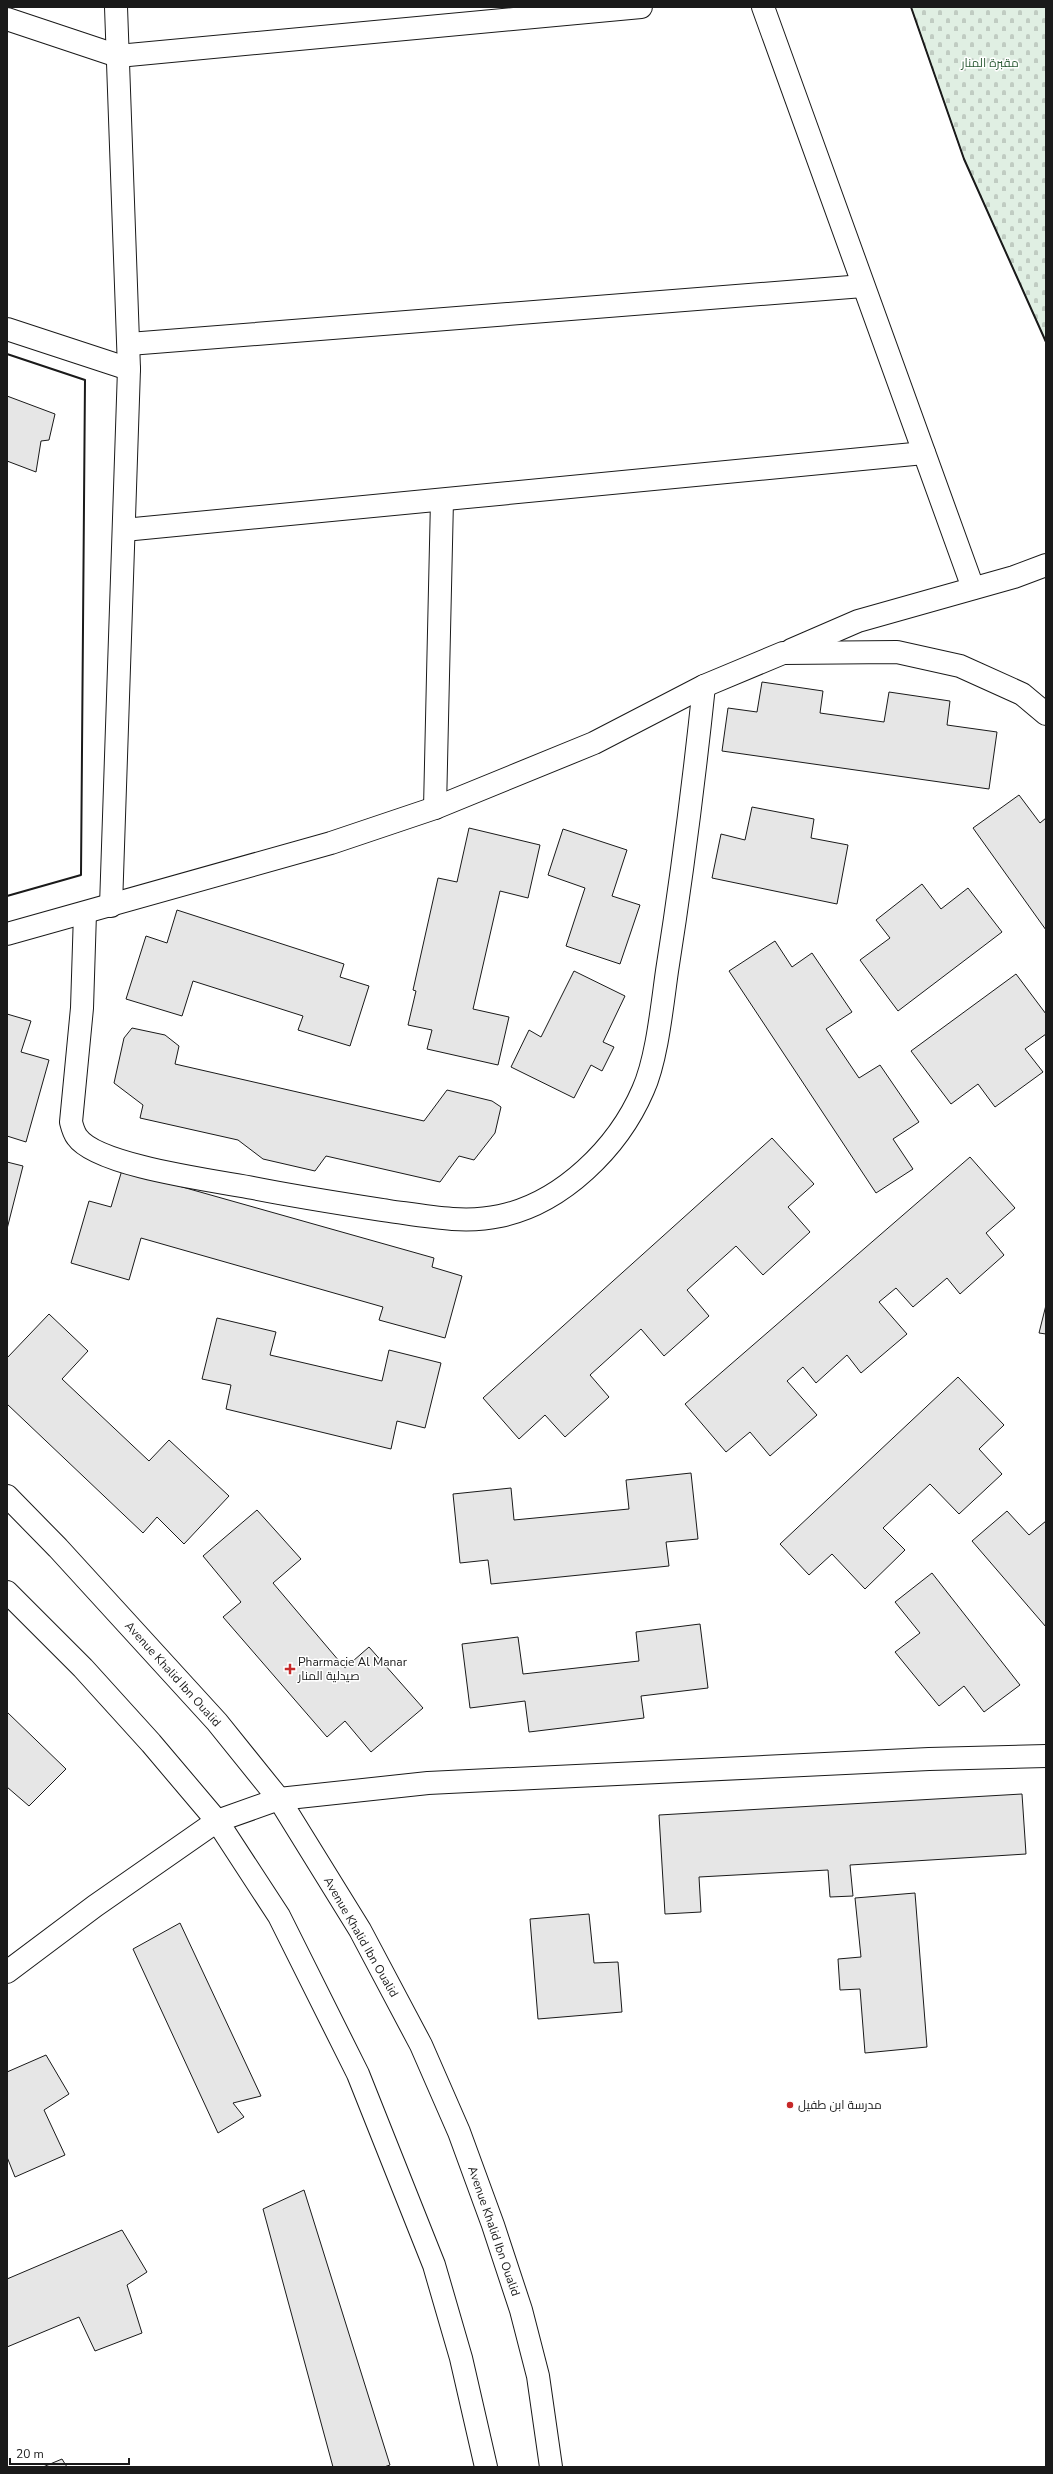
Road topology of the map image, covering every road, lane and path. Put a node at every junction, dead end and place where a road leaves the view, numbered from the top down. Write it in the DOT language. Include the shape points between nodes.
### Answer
graph roads {
  1 [pos="116,7"];
  2 [pos="641,7"];
  3 [pos="763,7"];
  4 [pos="7,19"];
  5 [pos="118,56"];
  6 [pos="863,286"];
  7 [pos="7,329"];
  8 [pos="129,344"];
  9 [pos="129,369"];
  10 [pos="924,453"];
  11 [pos="442,500"];
  12 [pos="124,530"];
  13 [pos="1046,565"];
  14 [pos="973,588"];
  15 [pos="783,653"];
  16 [pos="704,686"];
  17 [pos="1046,714"];
  18 [pos="435,808"];
  19 [pos="111,906"];
  20 [pos="85,914"];
  21 [pos="7,934"];
  22 [pos="7,1496"];
  23 [pos="7,1592"];
  24 [pos="1046,1756"];
  25 [pos="279,1799"];
  26 [pos="217,1822"];
  27 [pos="7,1972"];
  28 [pos="486,2467"];
  29 [pos="552,2467"];
  1 -- 5 [label="street"];
  2 -- 5 [label="street"];
  3 -- 6 [label="street"];
  4 -- 5 [label="street"];
  5 -- 8 [label="street"];
  6 -- 8 [label="street"];
  6 -- 10 [label="street"];
  7 -- 9 [label="street"];
  8 -- 9 [label="street"];
  9 -- 12 [label="street"];
  10 -- 11 [label="street"];
  10 -- 14 [label="street"];
  11 -- 12 [label="street"];
  11 -- 18 [label="street"];
  12 -- 19 [label="street"];
  13 -- 14 [label="street"];
  14 -- 15 [label="street" via="858,620"];
  15 -- 16 [label="street"];
  15 -- 17 [label="street" via="897,652 960,666 1022,694"];
  16 -- 18 [label="street" via="594,743"];
  16 -- 20 [label="street" via="689,822 669,960 658,1031 644,1088 626,1124 602,1152 570,1182 536,1204 499,1217 448,1219 315,1200 142,1166 110,1158 91,1149 77,1137 71,1122 82,1008"];
  18 -- 19 [label="street" via="331,843"];
  19 -- 20 [label="street"];
  20 -- 21 [label="street"];
  22 -- 25 [label="street, Avenue Khalid Ibn Oualid" via="212,1716"];
  23 -- 26 [label="street" via="88,1674 151,1743"];
  24 -- 25 [label="street" via="428,1783"];
  25 -- 26 [label="street"];
  25 -- 29 [label="street, Avenue Khalid Ibn Oualid" via="360,1930 421,2045 459,2132 522,2310 538,2376"];
  26 -- 27 [label="street" via="95,1906"];
  26 -- 28 [label="street" via="279,1916 361,2081 434,2265 461,2358"];
}
